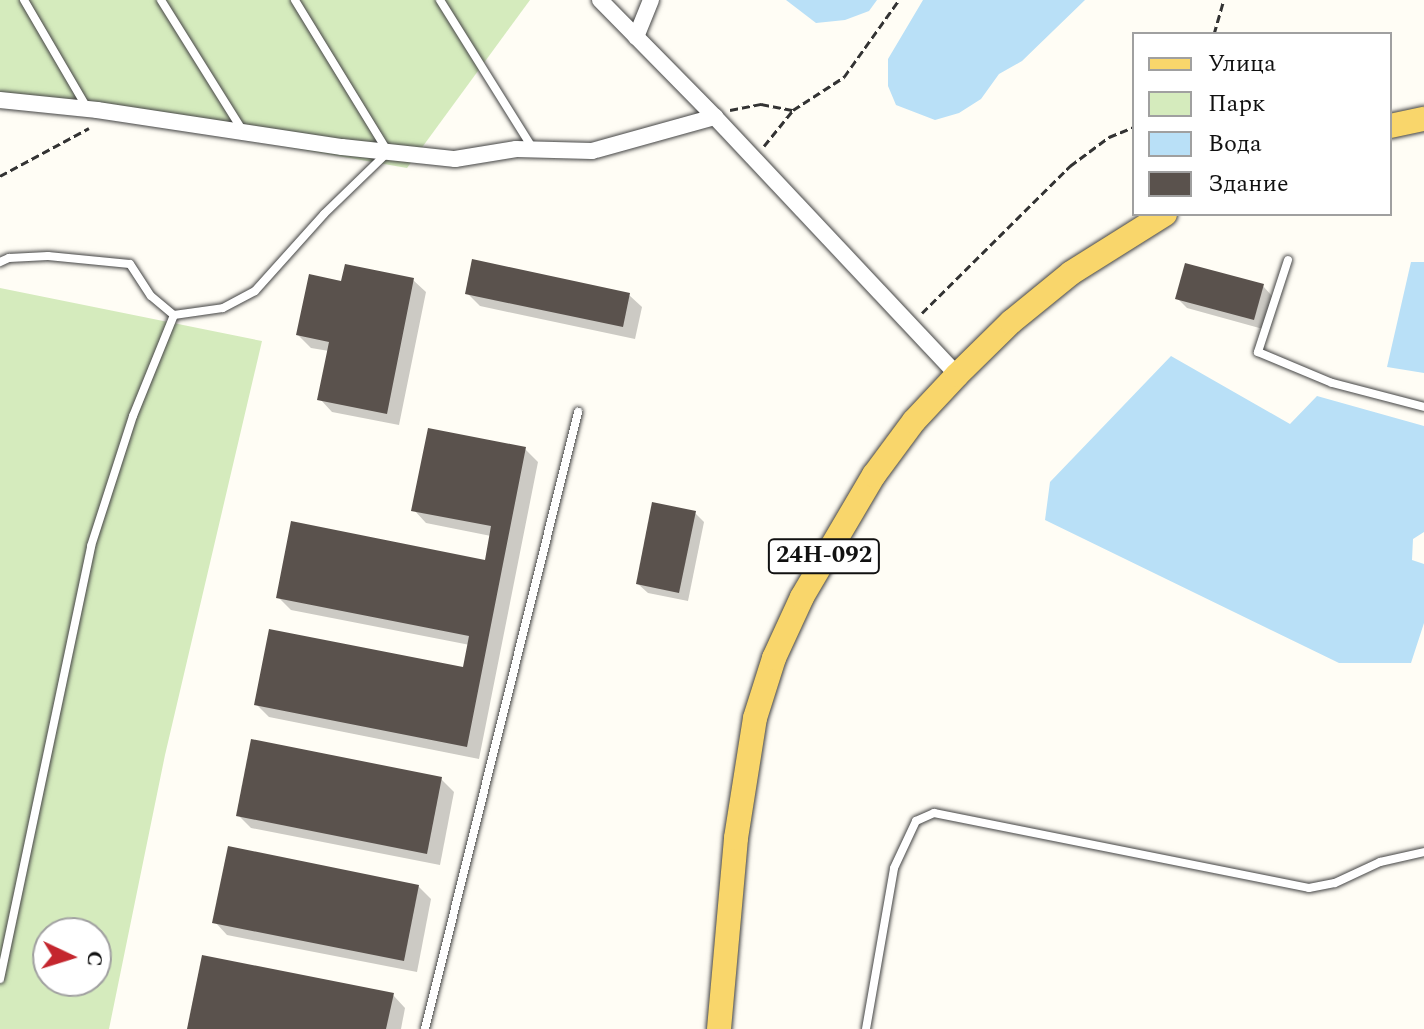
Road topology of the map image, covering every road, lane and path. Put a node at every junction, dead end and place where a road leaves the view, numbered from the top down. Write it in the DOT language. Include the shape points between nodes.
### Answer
graph roads {
  1 [pos="24,0"];
  2 [pos="161,0"];
  3 [pos="295,0"];
  4 [pos="440,0"];
  5 [pos="600,0"];
  6 [pos="651,0"];
  7 [pos="899,0"];
  8 [pos="1224,0"];
  9 [pos="1215,32"];
  10 [pos="636,37"];
  11 [pos="0,100"];
  12 [pos="88,109"];
  13 [pos="793,110"];
  14 [pos="112,112"];
  15 [pos="715,117"];
  16 [pos="1424,119"];
  17 [pos="1392,126"];
  18 [pos="1132,128"];
  19 [pos="243,132"];
  20 [pos="534,150"];
  21 [pos="388,152"];
  22 [pos="755,159"];
  23 [pos="0,176"];
  24 [pos="1162,216"];
  25 [pos="1288,260"];
  26 [pos="0,262"];
  27 [pos="174,315"];
  28 [pos="913,328"];
  29 [pos="957,375"];
  30 [pos="1424,407"];
  31 [pos="578,412"];
  32 [pos="1424,852"];
  33 [pos="0,979"];
  34 [pos="425,1029"];
  35 [pos="719,1029"];
  36 [pos="866,1029"];
  1 -- 12 [label="lane"];
  2 -- 19 [label="lane"];
  3 -- 21 [label="lane"];
  4 -- 20 [label="lane"];
  5 -- 10 [label="street"];
  6 -- 10 [label="street"];
  7 -- 13 [label="path" via="844,77"];
  8 -- 9 [label="path"];
  10 -- 15 [label="street"];
  11 -- 12 [label="street"];
  12 -- 14 [label="street"];
  13 -- 15 [label="path" via="742,105"];
  13 -- 22 [label="path"];
  14 -- 19 [label="street"];
  14 -- 23 [label="path" via="71,141"];
  15 -- 20 [label="street" via="592,151"];
  15 -- 22 [label="street"];
  16 -- 17 [label="main road"];
  18 -- 28 [label="path" via="1109,137 1070,166 957,276"];
  19 -- 21 [label="street"];
  20 -- 21 [label="street" via="455,159"];
  21 -- 27 [label="lane" via="255,291 223,308"];
  22 -- 28 [label="street"];
  24 -- 29 [label="main road, 24Н-092" via="1071,273"];
  25 -- 30 [label="lane" via="1258,352 1332,383"];
  26 -- 27 [label="lane" via="48,256 130,264 151,296"];
  27 -- 33 [label="lane" via="133,416 91,546"];
  28 -- 29 [label="street"];
  29 -- 35 [label="main road, 24Н-092" via="874,475 802,597 774,658 755,718 736,838"];
  31 -- 34 [label="lane"];
  32 -- 36 [label="lane" via="1309,888 934,813 916,821 894,868"];
}
